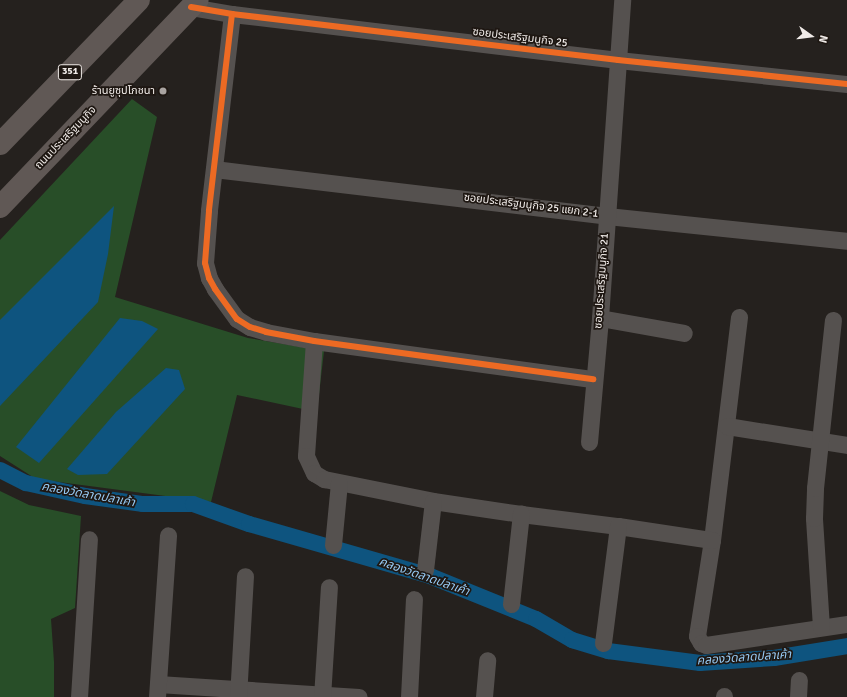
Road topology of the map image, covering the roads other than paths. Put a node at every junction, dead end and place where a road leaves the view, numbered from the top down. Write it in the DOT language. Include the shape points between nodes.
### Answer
graph roads {
  1 [pos="139,0"];
  2 [pos="622,0"];
  3 [pos="195,4"];
  4 [pos="232,14"];
  5 [pos="618,60"];
  6 [pos="847,84"];
  7 [pos="0,144"];
  8 [pos="214,169"];
  9 [pos="0,207"];
  10 [pos="607,216"];
  11 [pos="847,241"];
  12 [pos="739,317"];
  13 [pos="600,318"];
  14 [pos="833,320"];
  15 [pos="684,333"];
  16 [pos="314,341"];
  17 [pos="593,379"];
  18 [pos="727,426"];
  19 [pos="819,441"];
  20 [pos="589,442"];
  21 [pos="847,445"];
  22 [pos="339,483"];
  23 [pos="434,501"];
  24 [pos="521,514"];
  25 [pos="618,526"];
  26 [pos="168,535"];
  27 [pos="89,540"];
  28 [pos="712,540"];
  29 [pos="333,545"];
  30 [pos="425,570"];
  31 [pos="245,576"];
  32 [pos="329,587"];
  33 [pos="414,599"];
  34 [pos="511,604"];
  35 [pos="847,624"];
  36 [pos="821,627"];
  37 [pos="603,643"];
  38 [pos="487,660"];
  39 [pos="799,680"];
  40 [pos="158,691"];
  41 [pos="238,693"];
  42 [pos="322,696"];
  43 [pos="79,697"];
  44 [pos="359,697"];
  45 [pos="409,697"];
  46 [pos="484,697"];
  47 [pos="798,697"];
  1 -- 7 [label="main road, 351"];
  2 -- 5 [label="street, ซอยประเสริฐมนูกิจ 21"];
  3 -- 4 [label="street, ซอยประเสริฐมนูกิจ 25"];
  3 -- 9 [label="main road, ถนนประเสริฐมนูกิจ"];
  4 -- 5 [label="street, ซอยประเสริฐมนูกิจ 25"];
  4 -- 8 [label="street"];
  5 -- 6 [label="street, ซอยประเสริฐมนูกิจ 25"];
  5 -- 10 [label="street, ซอยประเสริฐมนูกิจ 21"];
  8 -- 10 [label="street, ซอยประเสริฐมนูกิจ 25 แยก 2-1"];
  8 -- 16 [label="street" via="205,263 215,289 237,319 250,327"];
  10 -- 11 [label="street, ซอยประเสริฐมนูกิจ 25 แยก 2-1"];
  10 -- 13 [label="street, ซอยประเสริฐมนูกิจ 21"];
  12 -- 18 [label="street"];
  13 -- 15 [label="street"];
  13 -- 17 [label="street, ซอยประเสริฐมนูกิจ 21"];
  14 -- 19 [label="street"];
  16 -- 17 [label="street"];
  16 -- 22 [label="street" via="306,456 314,473 324,480"];
  17 -- 20 [label="street, ซอยประเสริฐมนูกิจ 21"];
  18 -- 19 [label="street"];
  18 -- 28 [label="street"];
  19 -- 21 [label="street"];
  19 -- 36 [label="street" via="814,518"];
  22 -- 23 [label="street"];
  22 -- 29 [label="street"];
  23 -- 24 [label="street"];
  23 -- 30 [label="street"];
  24 -- 25 [label="street"];
  24 -- 34 [label="street"];
  25 -- 28 [label="street"];
  25 -- 37 [label="street"];
  26 -- 40 [label="street"];
  27 -- 43 [label="street"];
  28 -- 36 [label="street" via="697,636 701,643 706,645"];
  31 -- 41 [label="street"];
  32 -- 42 [label="street"];
  33 -- 45 [label="street"];
  35 -- 36 [label="street"];
  38 -- 46 [label="street"];
  39 -- 47 [label="street"];
  40 -- 41 [label="street"];
  41 -- 42 [label="street"];
  42 -- 44 [label="street"];
}
